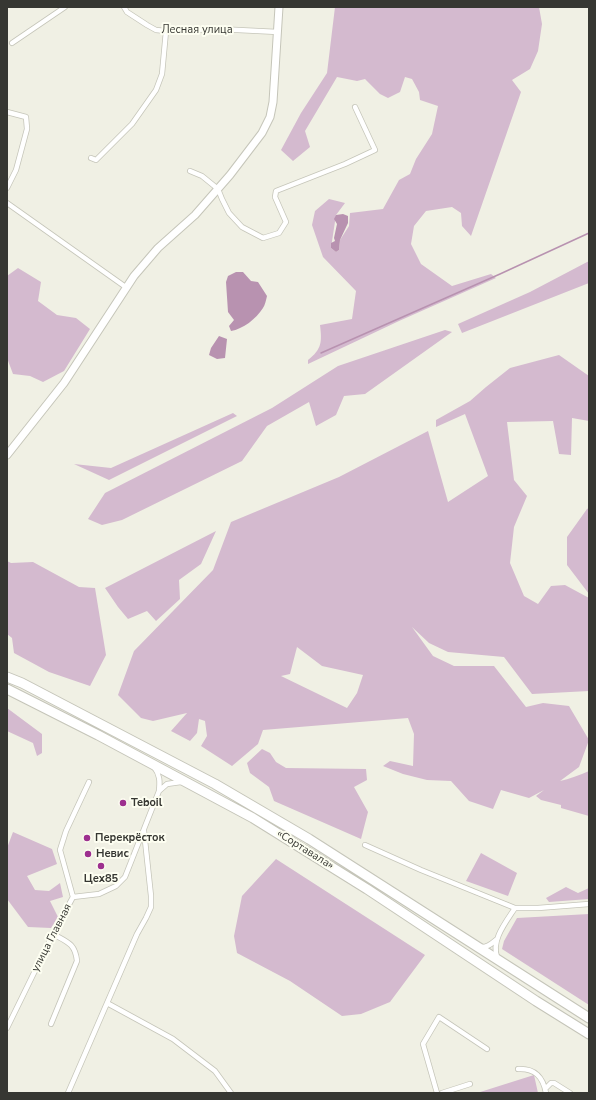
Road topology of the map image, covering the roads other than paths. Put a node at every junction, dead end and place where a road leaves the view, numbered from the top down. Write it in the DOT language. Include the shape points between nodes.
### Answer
graph roads {
  1 [pos="65,7"];
  2 [pos="124,7"];
  3 [pos="279,7"];
  4 [pos="166,31"];
  5 [pos="278,32"];
  6 [pos="12,43"];
  7 [pos="355,108"];
  8 [pos="7,112"];
  9 [pos="91,158"];
  10 [pos="190,171"];
  11 [pos="7,188"];
  12 [pos="218,189"];
  13 [pos="7,203"];
  14 [pos="127,288"];
  15 [pos="7,455"];
  16 [pos="7,677"];
  17 [pos="7,689"];
  18 [pos="141,757"];
  19 [pos="89,782"];
  20 [pos="198,788"];
  21 [pos="159,791"];
  22 [pos="143,829"];
  23 [pos="365,845"];
  24 [pos="73,897"];
  25 [pos="589,904"];
  26 [pos="514,908"];
  27 [pos="53,934"];
  28 [pos="497,939"];
  29 [pos="479,947"];
  30 [pos="498,959"];
  31 [pos="107,1004"];
  32 [pos="589,1018"];
  33 [pos="8,1020"];
  34 [pos="51,1024"];
  35 [pos="7,1028"];
  36 [pos="589,1034"];
  37 [pos="487,1049"];
  38 [pos="518,1069"];
  39 [pos="470,1084"];
  40 [pos="546,1091"];
  41 [pos="68,1093"];
  42 [pos="231,1093"];
  43 [pos="437,1093"];
  44 [pos="442,1093"];
  45 [pos="570,1093"];
  1 -- 6 [label="street"];
  2 -- 4 [label="street, Лесная улица" via="127,12 147,25 156,30"];
  3 -- 5 [label="street"];
  4 -- 5 [label="street, Лесная улица" via="218,29"];
  4 -- 9 [label="street" via="162,74 156,90 132,124 96,160"];
  5 -- 12 [label="street" via="274,102 270,117 252,147"];
  7 -- 12 [label="street" via="375,150 276,191 275,197 286,222 279,233 263,238 242,227 230,213"];
  8 -- 11 [label="street" via="26,117 27,129 16,170"];
  10 -- 12 [label="street" via="202,176"];
  12 -- 14 [label="street" via="196,215 158,248"];
  13 -- 14 [label="street"];
  14 -- 15 [label="street" via="64,383"];
  16 -- 29 [label="highway, «Сортавала»" via="215,784 309,839"];
  17 -- 18 [label="highway, «Сортавала»"];
  18 -- 20 [label="highway, «Сортавала»"];
  18 -- 21 [label="street" via="159,774"];
  19 -- 24 [label="street" via="60,850"];
  20 -- 21 [label="street" via="176,782 167,784"];
  20 -- 36 [label="highway, «Сортавала»" via="253,818 367,889"];
  21 -- 22 [label="street, улица Главная"];
  22 -- 24 [label="street, улица Главная" via="125,877 116,886 99,894"];
  22 -- 31 [label="street" via="151,907"];
  23 -- 26 [label="street"];
  24 -- 27 [label="street, улица Главная"];
  25 -- 26 [label="street"];
  26 -- 28 [label="street"];
  27 -- 33 [label="street, улица Главная"];
  27 -- 34 [label="street" via="71,944 76,951 77,961"];
  28 -- 29 [label="street" via="486,947"];
  28 -- 30 [label="street" via="495,948"];
  29 -- 30 [label="highway, «Сортавала»"];
  30 -- 32 [label="highway, «Сортавала»"];
  31 -- 41 [label="street"];
  31 -- 42 [label="street" via="173,1039 215,1071"];
  33 -- 35 [label="street, улица Главная"];
  37 -- 43 [label="street" via="439,1017 423,1044"];
  38 -- 40 [label="street" via="534,1072 542,1080"];
  39 -- 44 [label="street"];
  40 -- 45 [label="street" via="551,1083 554,1083"];
}
